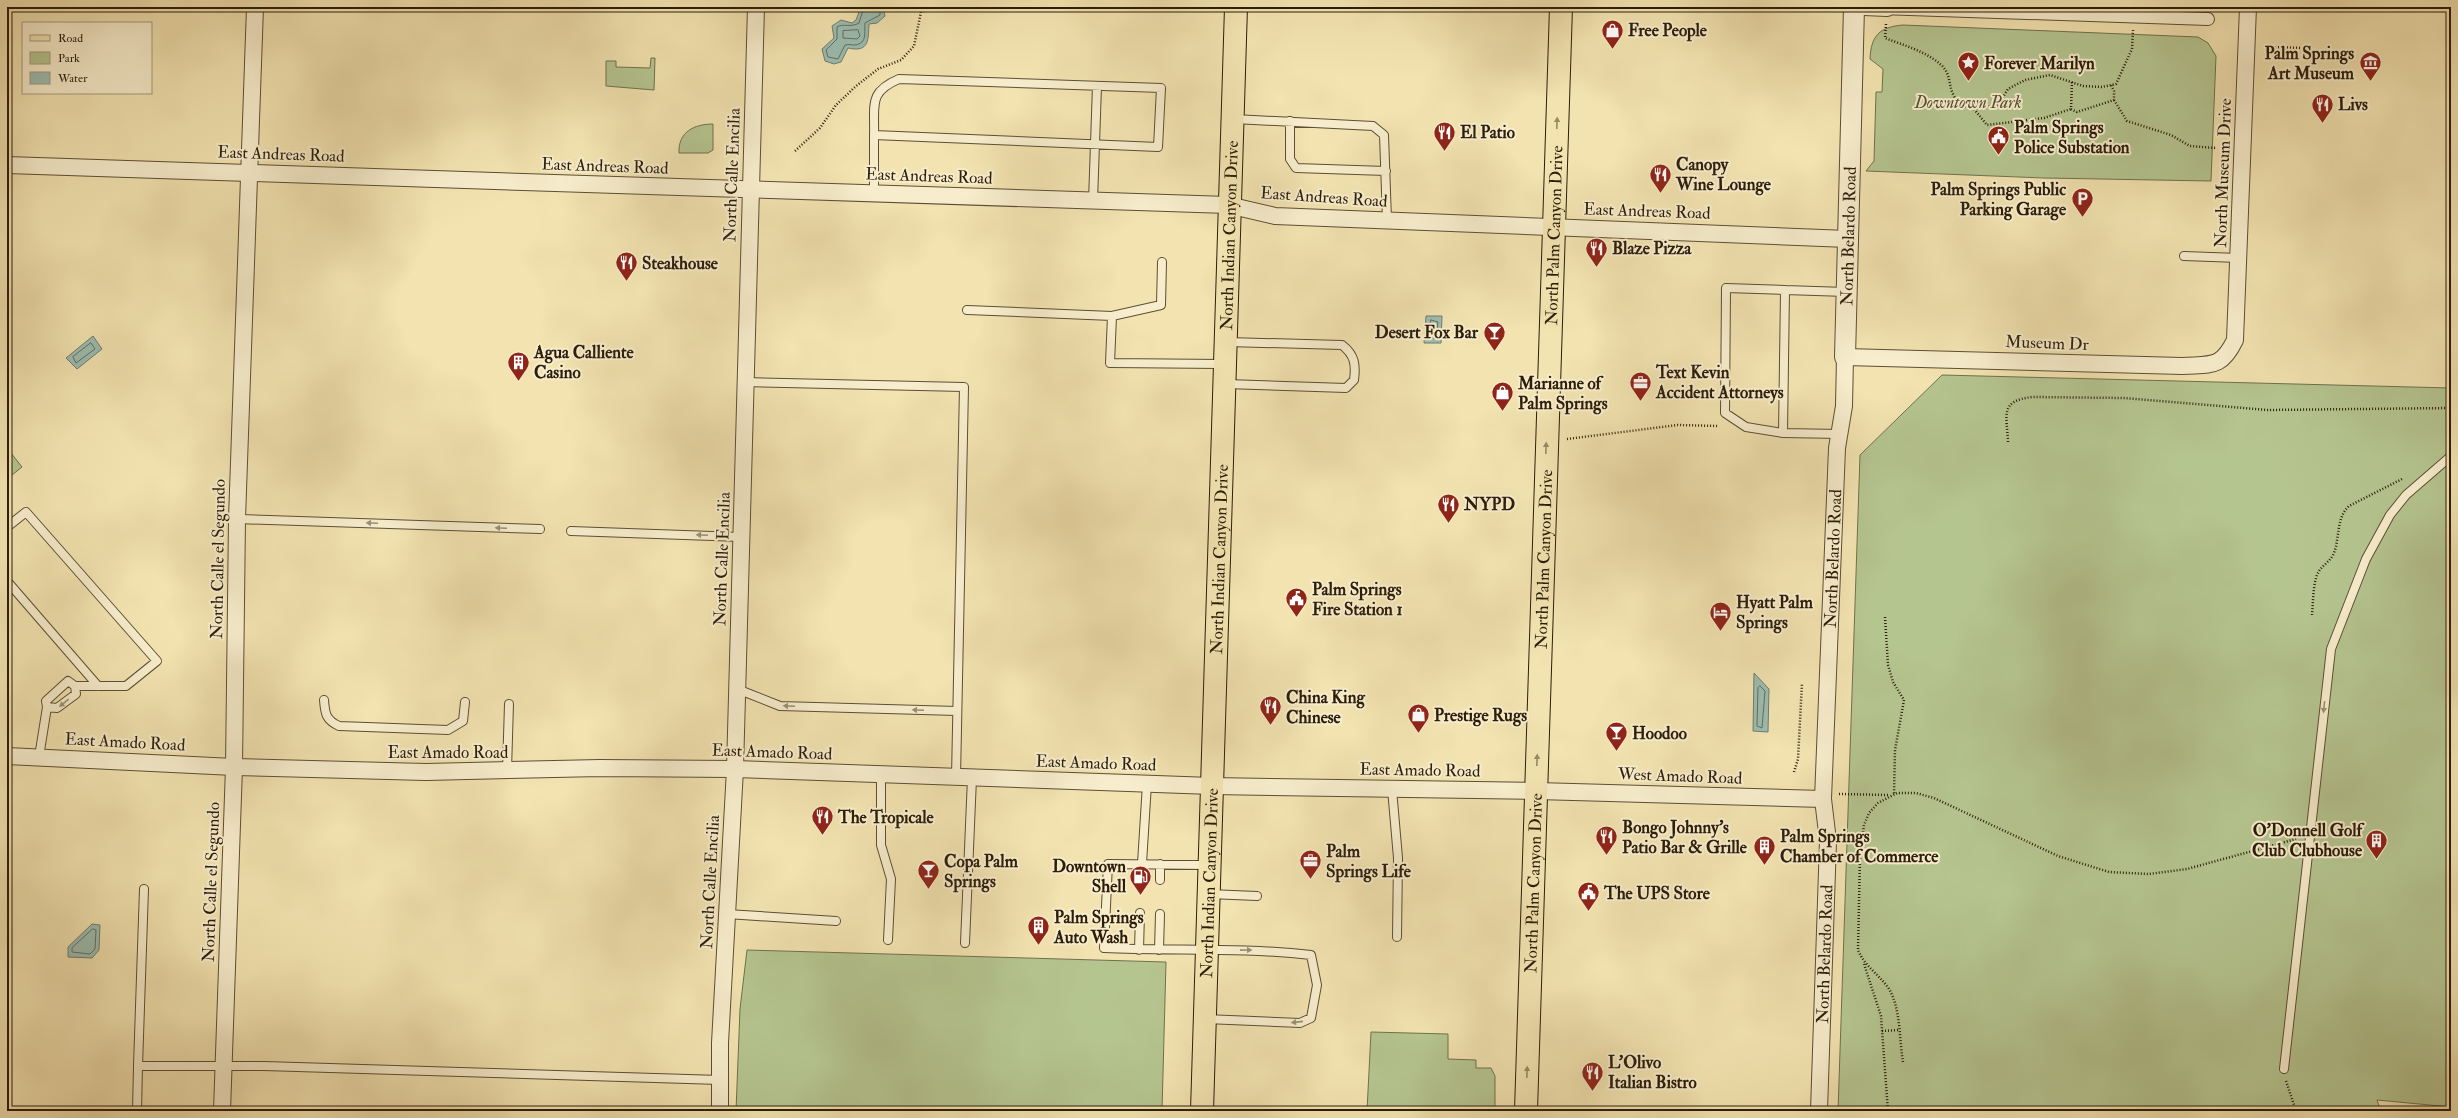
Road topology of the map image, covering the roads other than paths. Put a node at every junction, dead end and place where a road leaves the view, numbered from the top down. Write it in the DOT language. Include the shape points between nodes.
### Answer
graph roads {
  1 [pos="254,7"];
  2 [pos="756,7"];
  3 [pos="1236,7"];
  4 [pos="1561,7"];
  5 [pos="1854,7"];
  6 [pos="1864,7"];
  7 [pos="2248,7"];
  8 [pos="2208,19"];
  9 [pos="1097,86"];
  10 [pos="1232,118"];
  11 [pos="1290,121"];
  12 [pos="874,135"];
  13 [pos="1095,145"];
  14 [pos="7,165"];
  15 [pos="1386,171"];
  16 [pos="249,172"];
  17 [pos="750,190"];
  18 [pos="874,194"];
  19 [pos="1093,201"];
  20 [pos="1228,205"];
  21 [pos="1388,220"];
  22 [pos="1554,226"];
  23 [pos="1848,239"];
  24 [pos="2184,256"];
  25 [pos="2239,258"];
  26 [pos="1162,262"];
  27 [pos="1785,290"];
  28 [pos="1846,292"];
  29 [pos="967,310"];
  30 [pos="1112,316"];
  31 [pos="2235,340"];
  32 [pos="1224,342"];
  33 [pos="1846,357"];
  34 [pos="1223,374"];
  35 [pos="745,382"];
  36 [pos="1783,433"];
  37 [pos="1840,434"];
  38 [pos="2451,456"];
  39 [pos="237,519"];
  40 [pos="7,527"];
  41 [pos="540,529"];
  42 [pos="571,531"];
  43 [pos="741,537"];
  44 [pos="7,581"];
  45 [pos="75,686"];
  46 [pos="98,686"];
  47 [pos="737,689"];
  48 [pos="324,700"];
  49 [pos="465,702"];
  50 [pos="509,704"];
  51 [pos="47,707"];
  52 [pos="958,711"];
  53 [pos="7,756"];
  54 [pos="39,757"];
  55 [pos="234,767"];
  56 [pos="507,770"];
  57 [pos="735,770"];
  58 [pos="881,774"];
  59 [pos="964,777"];
  60 [pos="1146,784"];
  61 [pos="1212,786"];
  62 [pos="1392,789"];
  63 [pos="1537,790"];
  64 [pos="1823,796"];
  65 [pos="1142,864"];
  66 [pos="1160,864"];
  67 [pos="1209,865"];
  68 [pos="1141,879"];
  69 [pos="1160,880"];
  70 [pos="144,889"];
  71 [pos="1209,894"];
  72 [pos="1257,896"];
  73 [pos="1140,913"];
  74 [pos="727,914"];
  75 [pos="1160,914"];
  76 [pos="836,921"];
  77 [pos="1397,937"];
  78 [pos="888,940"];
  79 [pos="965,943"];
  80 [pos="1139,950"];
  81 [pos="1159,950"];
  82 [pos="1207,951"];
  83 [pos="1205,1019"];
  84 [pos="138,1066"];
  85 [pos="224,1066"];
  86 [pos="2284,1068"];
  87 [pos="720,1080"];
  88 [pos="137,1111"];
  89 [pos="222,1111"];
  90 [pos="720,1111"];
  91 [pos="1202,1111"];
  92 [pos="1526,1111"];
  93 [pos="1819,1111"];
  1 -- 16 [label="street, North Calle el Segundo"];
  2 -- 17 [label="street, North Calle Encilia"];
  3 -- 10 [label="main road, North Indian Canyon Drive"];
  22 -- 4 [label="main road, North Palm Canyon Drive, one-way"];
  5 -- 23 [label="street, North Belardo Road"];
  6 -- 8 [label="street"];
  7 -- 25 [label="street, North Museum Drive"];
  9 -- 12 [label="lane" via="899,79 883,86 875,98"];
  9 -- 13 [label="lane"];
  9 -- 13 [label="lane" via="1161,88 1158,147"];
  10 -- 11 [label="lane"];
  10 -- 20 [label="main road, North Indian Canyon Drive"];
  11 -- 15 [label="lane" via="1374,126 1384,134"];
  11 -- 15 [label="lane" via="1290,159 1296,168"];
  12 -- 13 [label="lane"];
  12 -- 18 [label="lane"];
  13 -- 19 [label="lane"];
  14 -- 16 [label="street, East Andreas Road"];
  15 -- 21 [label="lane"];
  16 -- 17 [label="street, East Andreas Road"];
  16 -- 39 [label="street, North Calle el Segundo"];
  17 -- 18 [label="street, East Andreas Road"];
  17 -- 35 [label="street, North Calle Encilia"];
  18 -- 19 [label="street, East Andreas Road"];
  19 -- 20 [label="street, East Andreas Road"];
  20 -- 21 [label="street, East Andreas Road" via="1274,216"];
  20 -- 32 [label="main road, North Indian Canyon Drive"];
  21 -- 22 [label="street, East Andreas Road"];
  22 -- 23 [label="street, East Andreas Road"];
  63 -- 22 [label="main road, North Palm Canyon Drive, one-way"];
  23 -- 28 [label="street, North Belardo Road"];
  24 -- 25 [label="lane"];
  25 -- 31 [label="street, North Museum Drive"];
  26 -- 30 [label="lane" via="1161,305"];
  27 -- 28 [label="lane"];
  27 -- 36 [label="lane"];
  27 -- 36 [label="lane" via="1726,288 1725,413 1746,427"];
  28 -- 33 [label="street, North Belardo Road"];
  29 -- 30 [label="lane"];
  30 -- 34 [label="lane" via="1110,363"];
  31 -- 33 [label="street, Museum Dr" via="2227,357 2213,364 2182,366"];
  32 -- 34 [label="main road, North Indian Canyon Drive"];
  32 -- 34 [label="lane" via="1342,345 1351,352 1356,365 1354,380 1346,388"];
  33 -- 37 [label="street, North Belardo Road"];
  34 -- 61 [label="main road, North Indian Canyon Drive"];
  35 -- 43 [label="street, North Calle Encilia"];
  35 -- 52 [label="lane" via="964,387"];
  36 -- 37 [label="lane"];
  37 -- 64 [label="street, North Belardo Road" via="1836,466"];
  38 -- 86 [label="lane, one-way" via="2406,495 2390,515 2366,559 2331,649"];
  41 -- 39 [label="lane, one-way"];
  39 -- 55 [label="street, North Calle el Segundo"];
  40 -- 46 [label="lane" via="26,512 157,661 126,686"];
  43 -- 42 [label="lane, one-way"];
  43 -- 47 [label="street, North Calle Encilia"];
  44 -- 46 [label="lane"];
  45 -- 46 [label="lane"];
  45 -- 51 [label="lane, one-way" via="76,694 57,708"];
  45 -- 51 [label="lane" via="68,681 46,701"];
  52 -- 47 [label="lane, one-way" via="780,706"];
  47 -- 57 [label="street, North Calle Encilia"];
  48 -- 49 [label="lane" via="325,715 329,721 339,726 448,730 463,721"];
  50 -- 56 [label="lane"];
  51 -- 54 [label="lane"];
  52 -- 59 [label="lane"];
  53 -- 54 [label="street, East Amado Road"];
  54 -- 55 [label="street, East Amado Road"];
  55 -- 56 [label="street, East Amado Road" via="426,772"];
  55 -- 85 [label="street, North Calle el Segundo"];
  56 -- 57 [label="street, East Amado Road"];
  57 -- 58 [label="street, East Amado Road"];
  57 -- 74 [label="street, North Calle Encilia"];
  58 -- 59 [label="street, East Amado Road"];
  58 -- 78 [label="lane" via="881,845 891,879"];
  59 -- 60 [label="street, East Amado Road"];
  59 -- 79 [label="lane"];
  60 -- 61 [label="street, East Amado Road"];
  60 -- 65 [label="lane"];
  61 -- 62 [label="street, East Amado Road"];
  61 -- 67 [label="main road, North Indian Canyon Drive"];
  62 -- 63 [label="street, East Amado Road"];
  62 -- 77 [label="lane" via="1398,858"];
  63 -- 64 [label="street, West Amado Road"];
  92 -- 63 [label="main road, North Palm Canyon Drive, one-way"];
  64 -- 93 [label="street, North Belardo Road" via="1828,841"];
  65 -- 66 [label="lane"];
  65 -- 68 [label="lane"];
  65 -- 80 [label="lane" via="1108,864 1104,948"];
  66 -- 67 [label="lane"];
  66 -- 69 [label="lane"];
  67 -- 71 [label="main road, North Indian Canyon Drive"];
  70 -- 84 [label="lane"];
  71 -- 72 [label="lane"];
  71 -- 82 [label="main road, North Indian Canyon Drive"];
  73 -- 80 [label="lane"];
  74 -- 76 [label="lane"];
  74 -- 87 [label="street, North Calle Encilia"];
  75 -- 81 [label="lane"];
  80 -- 81 [label="lane"];
  81 -- 82 [label="lane"];
  82 -- 83 [label="main road, North Indian Canyon Drive"];
  82 -- 83 [label="lane, one-way" via="1271,950 1311,955 1317,985 1311,1018 1300,1022"];
  83 -- 91 [label="main road, North Indian Canyon Drive"];
  84 -- 85 [label="lane"];
  84 -- 88 [label="lane"];
  85 -- 87 [label="lane"];
  85 -- 89 [label="street, North Calle el Segundo"];
  87 -- 90 [label="street, North Calle Encilia"];
}
